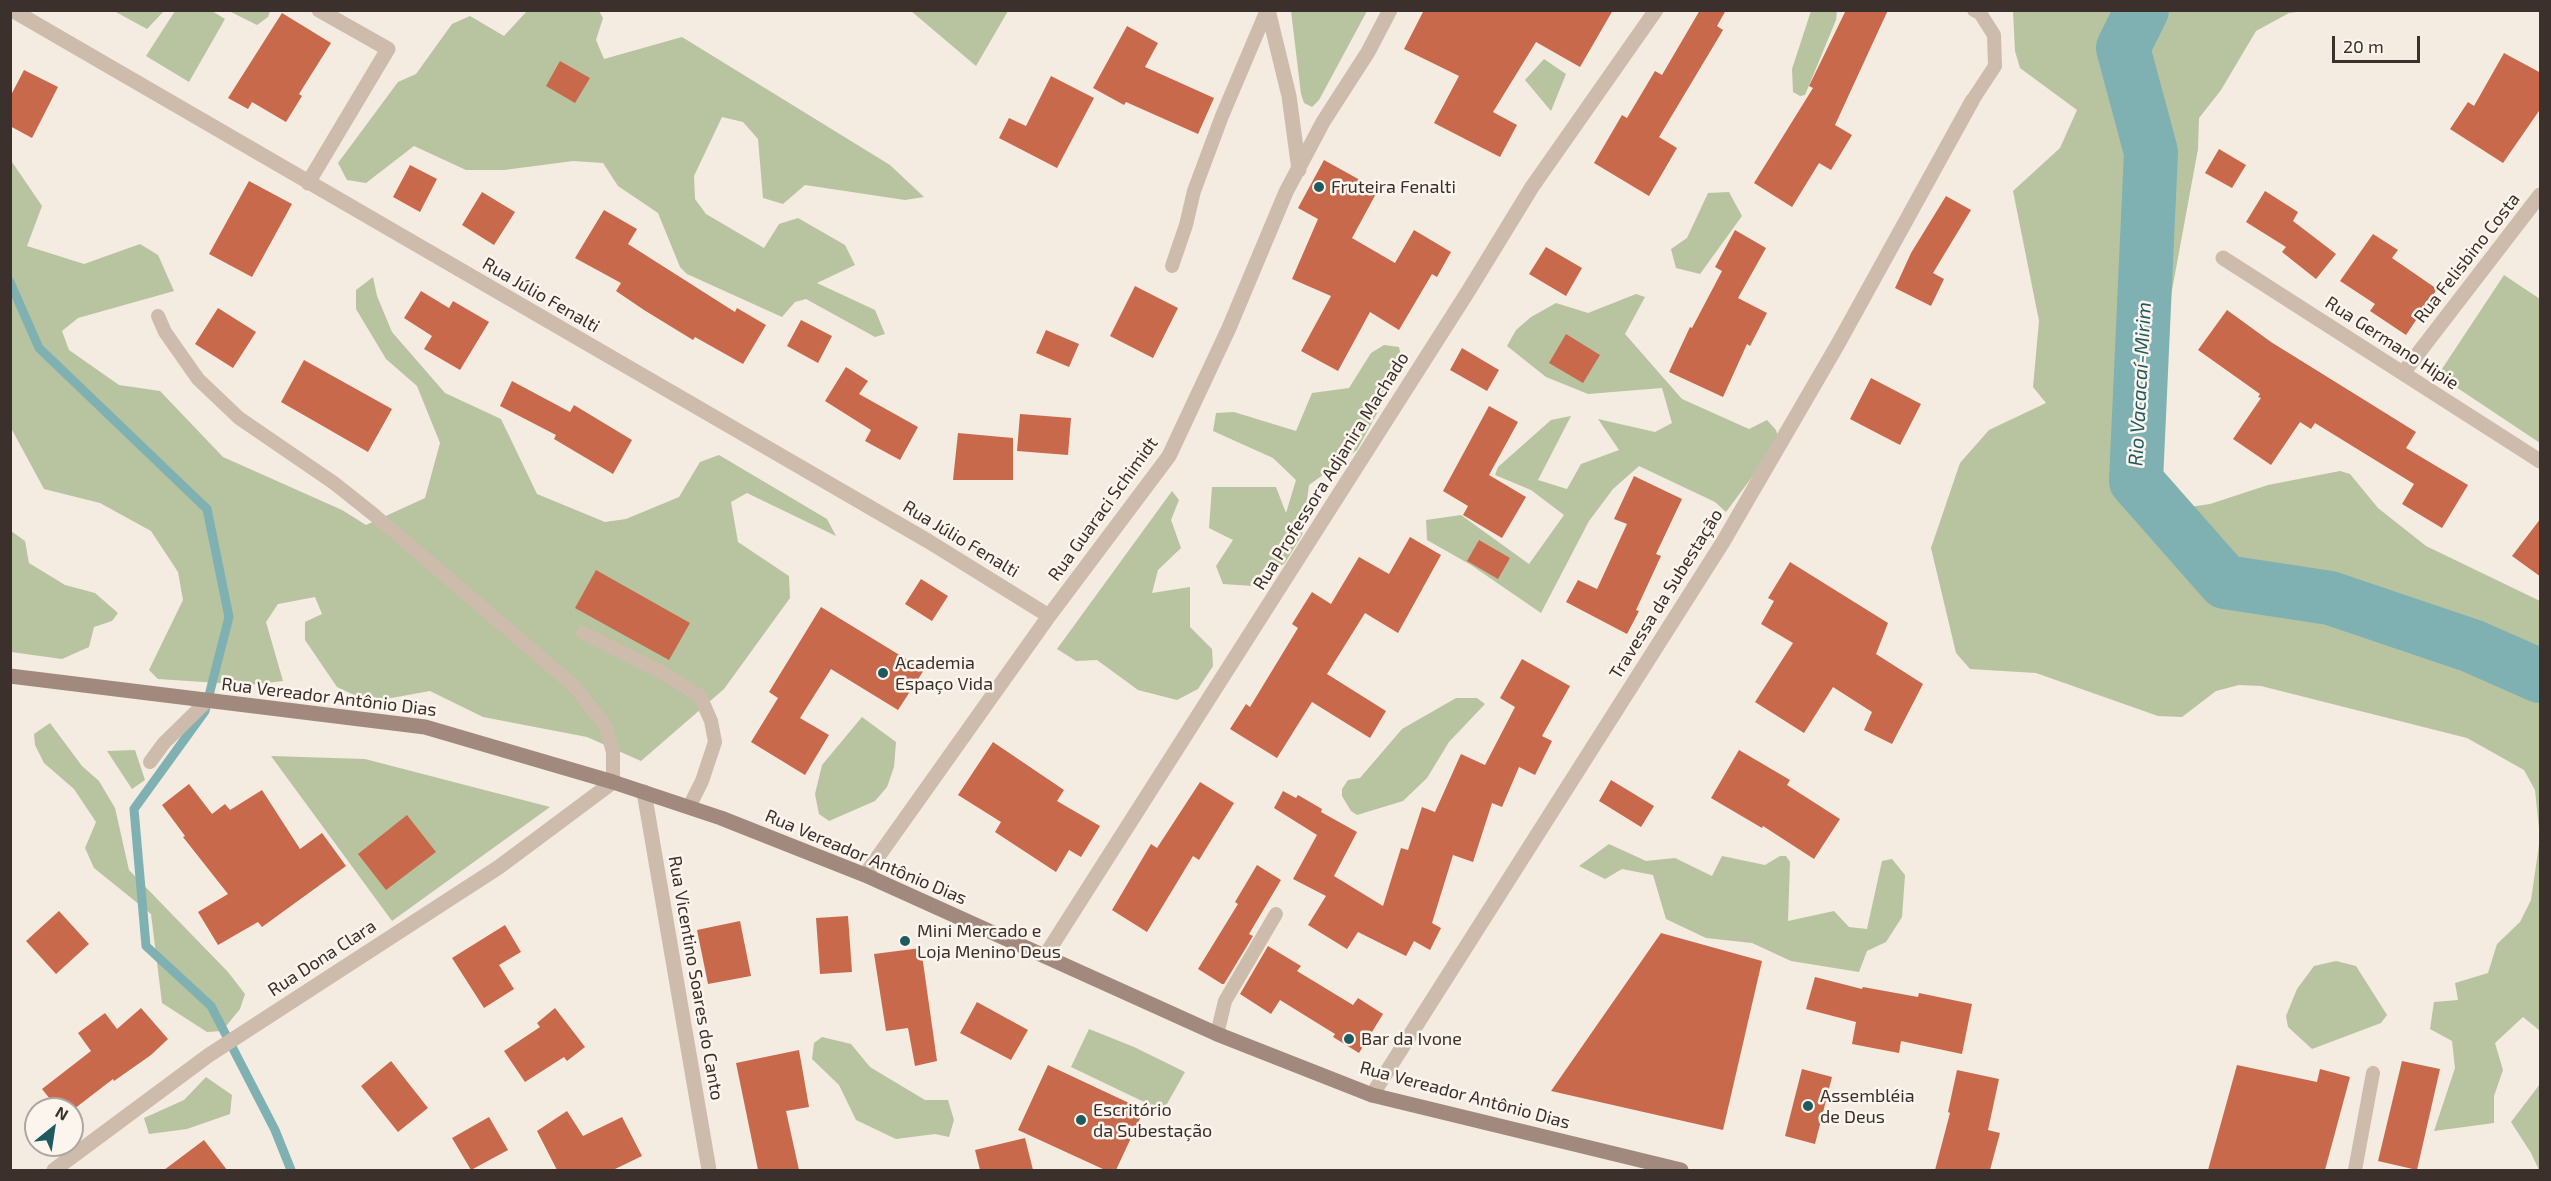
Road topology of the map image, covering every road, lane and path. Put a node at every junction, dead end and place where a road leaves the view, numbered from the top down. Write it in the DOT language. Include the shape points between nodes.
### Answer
graph roads {
  1 [pos="12,10"];
  2 [pos="319,10"];
  3 [pos="1267,10"];
  4 [pos="1390,10"];
  5 [pos="1656,10"];
  6 [pos="1974,10"];
  7 [pos="1972,101"];
  8 [pos="1299,170"];
  9 [pos="308,183"];
  10 [pos="2541,195"];
  11 [pos="2223,258"];
  12 [pos="1172,267"];
  13 [pos="158,316"];
  14 [pos="2403,373"];
  15 [pos="2541,461"];
  16 [pos="1049,616"];
  17 [pos="583,633"];
  18 [pos="10,676"];
  19 [pos="207,701"];
  20 [pos="150,762"];
  21 [pos="613,782"];
  22 [pos="644,792"];
  23 [pos="689,807"];
  24 [pos="865,875"];
  25 [pos="1276,914"];
  26 [pos="1045,956"];
  27 [pos="1217,1034"];
  28 [pos="2373,1073"];
  29 [pos="1372,1095"];
  30 [pos="54,1170"];
  31 [pos="710,1170"];
  32 [pos="1681,1170"];
  33 [pos="2355,1170"];
  1 -- 9 [label="street, Rua Júlio Fenalti"];
  2 -- 9 [label="street" via="388,50"];
  3 -- 8 [label="street" via="1289,96"];
  3 -- 12 [label="lane" via="1218,126"];
  4 -- 8 [label="street, Rua Guaraci Schimidt"];
  5 -- 26 [label="street, Rua Professora Adjanira Machado" via="1532,187"];
  6 -- 7 [label="lane" via="1995,35 1995,66"];
  7 -- 29 [label="street, Travessa da Subestação" via="1723,542"];
  8 -- 16 [label="street, Rua Guaraci Schimidt" via="1169,456"];
  9 -- 16 [label="street, Rua Júlio Fenalti" via="928,541"];
  10 -- 14 [label="street, Rua Felisbino Costa"];
  11 -- 14 [label="street, Rua Germano Hipie"];
  13 -- 21 [label="lane" via="198,379 238,418 373,514 574,686 606,727 613,752"];
  14 -- 15 [label="street, Rua Germano Hipie"];
  16 -- 24 [label="street, Rua Guaraci Schimidt"];
  17 -- 23 [label="lane" via="700,696 715,742"];
  18 -- 19 [label="street, Rua Vereador Antônio Dias"];
  19 -- 20 [label="lane"];
  19 -- 21 [label="street, Rua Vereador Antônio Dias" via="425,727"];
  21 -- 22 [label="street, Rua Vereador Antônio Dias"];
  21 -- 30 [label="street, Rua Dona Clara" via="499,867 209,1055"];
  22 -- 23 [label="street, Rua Vereador Antônio Dias"];
  22 -- 31 [label="street, Rua Vicentino Soares do Canto"];
  23 -- 24 [label="street, Rua Vereador Antônio Dias"];
  24 -- 26 [label="street, Rua Vereador Antônio Dias"];
  25 -- 27 [label="lane" via="1225,1001"];
  26 -- 27 [label="street, Rua Vereador Antônio Dias"];
  27 -- 29 [label="street, Rua Vereador Antônio Dias"];
  28 -- 33 [label="lane"];
  29 -- 32 [label="street, Rua Vereador Antônio Dias"];
}
